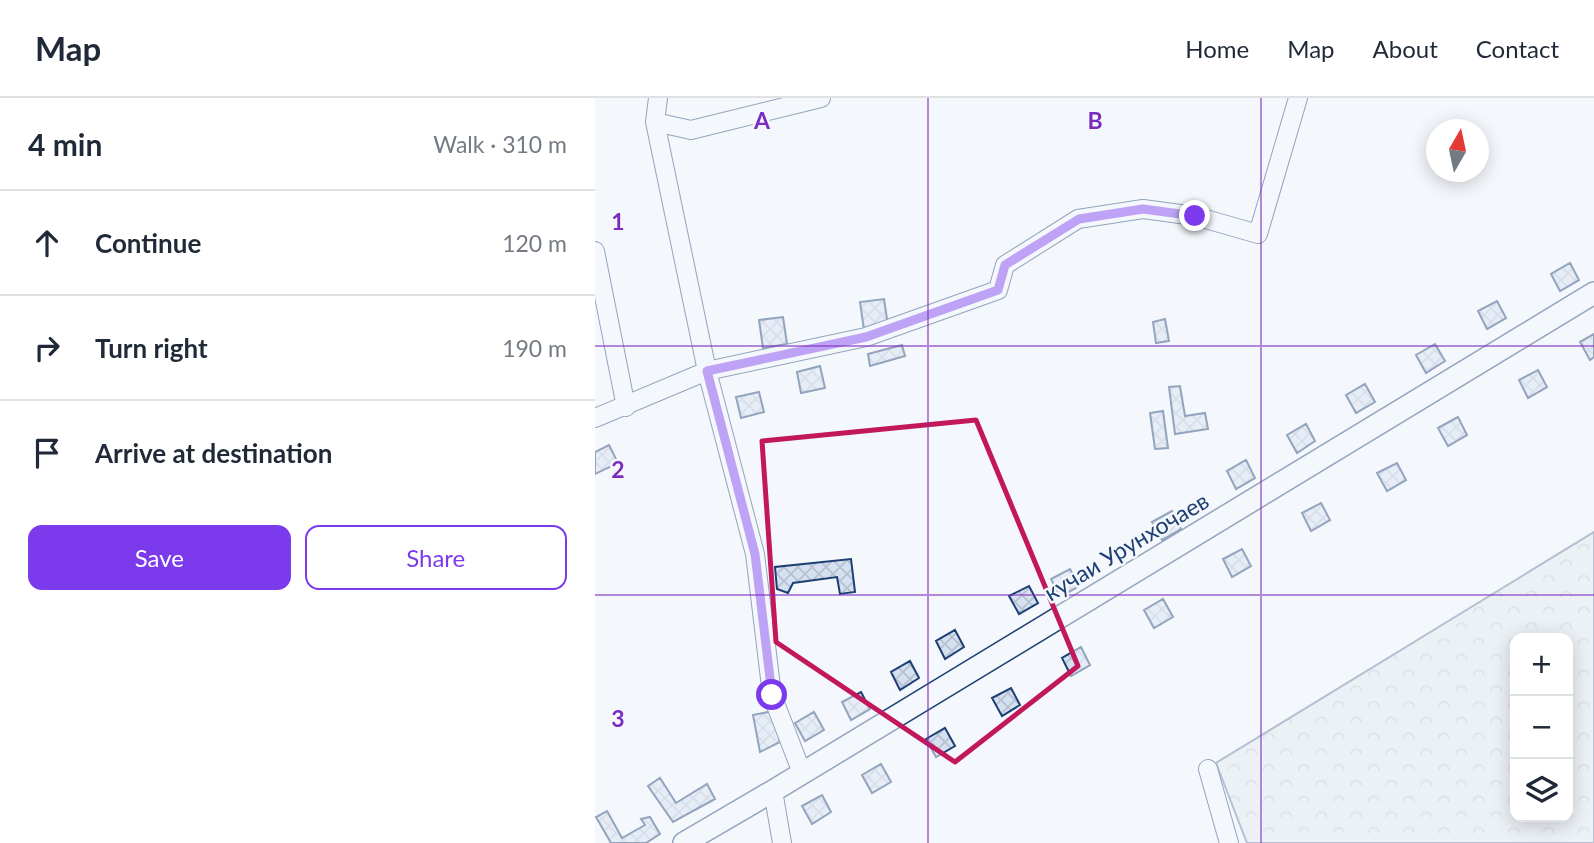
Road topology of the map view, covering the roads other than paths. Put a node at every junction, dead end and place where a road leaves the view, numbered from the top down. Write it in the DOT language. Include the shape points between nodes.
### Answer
graph roads {
  1 [pos="657,98"];
  2 [pos="821,98"];
  3 [pos="1298,98"];
  4 [pos="655,122"];
  5 [pos="595,251"];
  6 [pos="1594,293"];
  7 [pos="707,371"];
  8 [pos="626,407"];
  9 [pos="595,418"];
  10 [pos="1207,769"];
  11 [pos="802,773"];
  12 [pos="773,791"];
  13 [pos="684,843"];
  14 [pos="782,843"];
  15 [pos="1229,843"];
  1 -- 4 [label="street"];
  2 -- 4 [label="street" via="691,130"];
  3 -- 7 [label="street" via="1258,234 1195,216 1143,209 1079,219 1005,265 998,290 866,337"];
  4 -- 7 [label="street"];
  5 -- 8 [label="street"];
  6 -- 11 [label="street, кучаи Урунхочаев"];
  7 -- 8 [label="street"];
  7 -- 11 [label="street" via="755,554 772,695"];
  8 -- 9 [label="street"];
  10 -- 15 [label="street"];
  11 -- 12 [label="street, кучаи Урунхочаев"];
  12 -- 13 [label="street, кучаи Урунхочаев"];
  12 -- 14 [label="street"];
}
